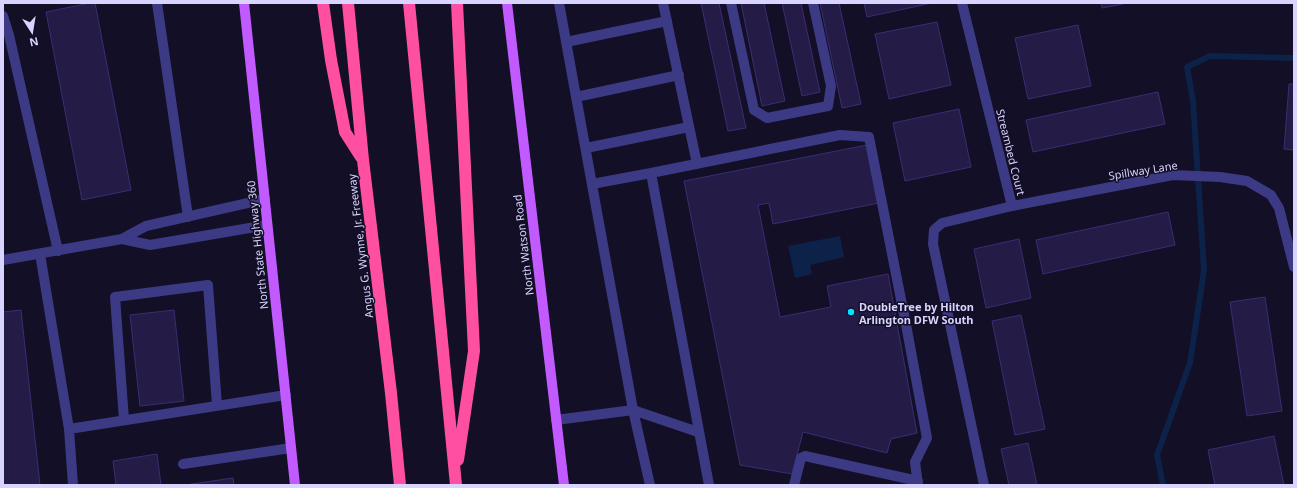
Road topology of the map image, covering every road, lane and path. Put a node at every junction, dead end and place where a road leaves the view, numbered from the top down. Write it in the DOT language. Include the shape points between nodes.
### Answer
graph roads {
  1 [pos="157,3"];
  2 [pos="244,3"];
  3 [pos="323,3"];
  4 [pos="348,3"];
  5 [pos="409,3"];
  6 [pos="457,3"];
  7 [pos="507,3"];
  8 [pos="559,3"];
  9 [pos="664,3"];
  10 [pos="731,3"];
  11 [pos="813,3"];
  12 [pos="962,3"];
  13 [pos="3,16"];
  14 [pos="667,21"];
  15 [pos="566,42"];
  16 [pos="679,75"];
  17 [pos="576,97"];
  18 [pos="689,127"];
  19 [pos="586,148"];
  20 [pos="363,160"];
  21 [pos="697,164"];
  22 [pos="651,174"];
  23 [pos="592,184"];
  24 [pos="265,199"];
  25 [pos="1012,206"];
  26 [pos="188,217"];
  27 [pos="267,224"];
  28 [pos="122,239"];
  29 [pos="58,251"];
  30 [pos="40,254"];
  31 [pos="3,260"];
  32 [pos="1294,267"];
  33 [pos="286,395"];
  34 [pos="217,405"];
  35 [pos="633,410"];
  36 [pos="124,420"];
  37 [pos="556,420"];
  38 [pos="69,429"];
  39 [pos="698,432"];
  40 [pos="291,448"];
  41 [pos="183,464"];
  42 [pos="456,482"];
  43 [pos="918,483"];
  44 [pos="73,485"];
  45 [pos="295,485"];
  46 [pos="400,485"];
  47 [pos="564,485"];
  48 [pos="650,485"];
  49 [pos="709,485"];
  50 [pos="794,485"];
  51 [pos="984,485"];
  1 -- 26 [label="lane"];
  2 -- 24 [label="main road, North State Highway 360"];
  3 -- 20 [label="highway" via="345,132"];
  4 -- 20 [label="highway, Angus G. Wynne, Jr. Freeway"];
  5 -- 42 [label="highway"];
  6 -- 42 [label="highway" via="474,351"];
  7 -- 37 [label="main road, North Watson Road"];
  8 -- 15 [label="lane"];
  9 -- 14 [label="lane"];
  10 -- 11 [label="lane" via="754,110 767,118 828,106 831,86"];
  12 -- 25 [label="lane, Streambed Court"];
  13 -- 29 [label="lane"];
  14 -- 15 [label="lane"];
  14 -- 16 [label="lane"];
  15 -- 17 [label="lane"];
  16 -- 17 [label="lane"];
  16 -- 18 [label="lane"];
  17 -- 19 [label="lane"];
  18 -- 19 [label="lane"];
  18 -- 21 [label="lane"];
  19 -- 23 [label="lane"];
  20 -- 46 [label="highway, Angus G. Wynne, Jr. Freeway"];
  21 -- 22 [label="lane"];
  21 -- 43 [label="lane" via="840,135 869,137 927,438 915,462"];
  22 -- 23 [label="lane"];
  22 -- 39 [label="lane"];
  23 -- 35 [label="lane"];
  24 -- 26 [label="lane"];
  24 -- 27 [label="main road, North State Highway 360"];
  25 -- 32 [label="lane, Spillway Lane" via="1173,175 1247,181 1271,195 1279,208"];
  25 -- 51 [label="lane, Streambed Court" via="942,223 934,230 933,244"];
  26 -- 28 [label="lane" via="146,226"];
  27 -- 28 [label="lane" via="150,245"];
  27 -- 33 [label="main road, North State Highway 360"];
  28 -- 29 [label="lane"];
  29 -- 30 [label="lane"];
  30 -- 31 [label="lane"];
  30 -- 38 [label="lane"];
  33 -- 34 [label="lane"];
  33 -- 40 [label="main road, North State Highway 360"];
  34 -- 36 [label="lane"];
  34 -- 36 [label="lane" via="208,285 115,297"];
  35 -- 37 [label="lane"];
  35 -- 39 [label="lane"];
  35 -- 48 [label="lane"];
  36 -- 38 [label="lane"];
  37 -- 47 [label="main road, North Watson Road"];
  38 -- 44 [label="lane"];
  39 -- 49 [label="lane"];
  40 -- 41 [label="lane"];
  40 -- 45 [label="main road, North State Highway 360"];
  43 -- 50 [label="lane" via="805,456 801,458"];
}
